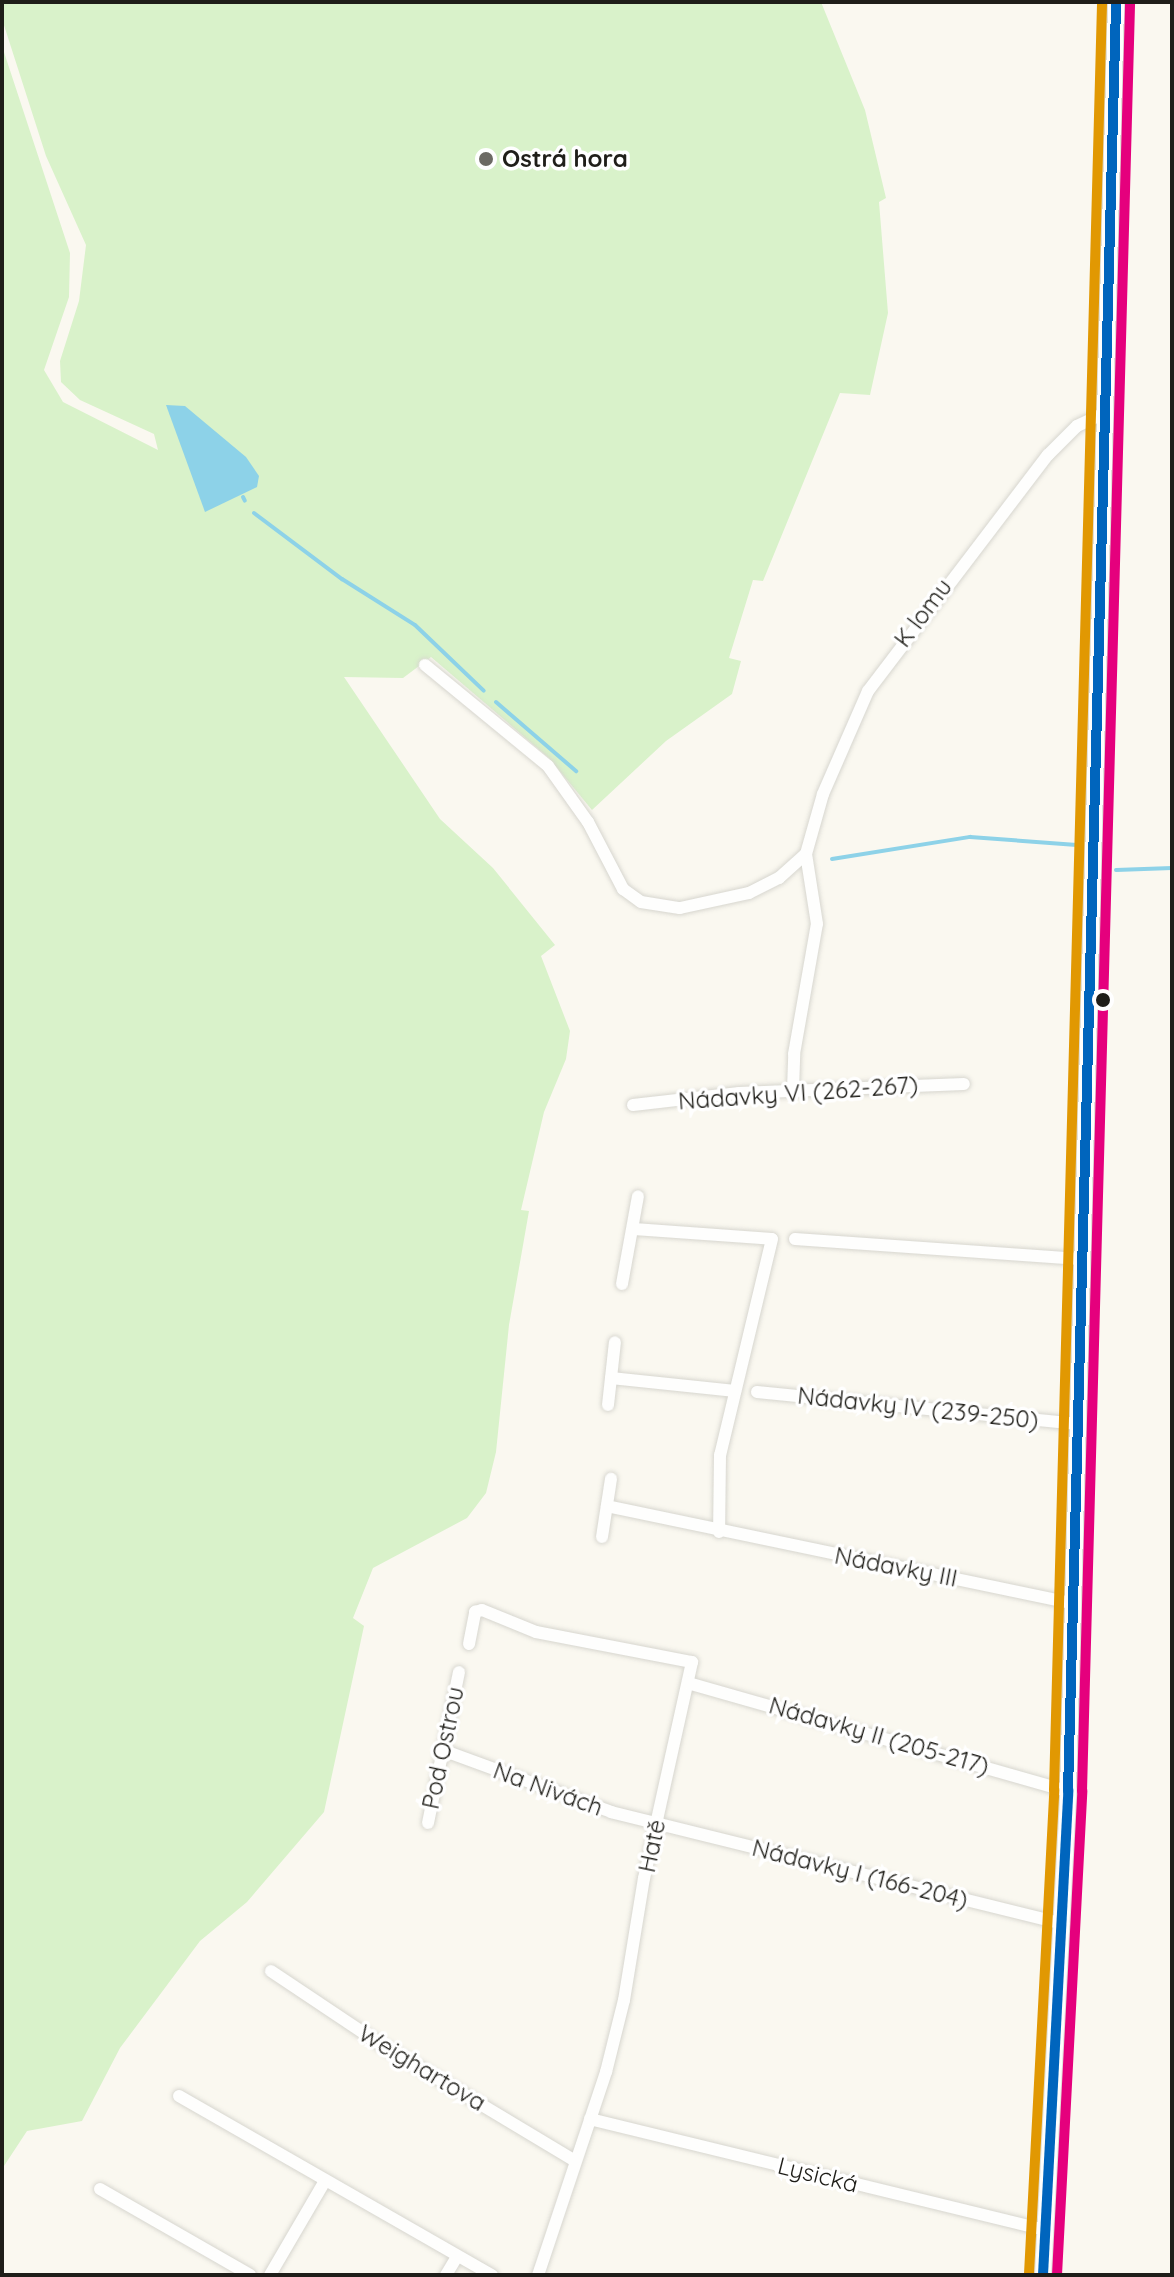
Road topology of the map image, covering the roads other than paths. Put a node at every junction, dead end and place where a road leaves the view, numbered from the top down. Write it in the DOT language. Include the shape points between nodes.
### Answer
graph roads {
  1 [pos="1116,2"];
  2 [pos="1103,414"];
  3 [pos="425,665"];
  4 [pos="806,854"];
  5 [pos="964,1084"];
  6 [pos="793,1090"];
  7 [pos="633,1105"];
  8 [pos="638,1196"];
  9 [pos="634,1229"];
  10 [pos="795,1239"];
  11 [pos="1083,1259"];
  12 [pos="622,1284"];
  13 [pos="615,1342"];
  14 [pos="611,1378"];
  15 [pos="735,1391"];
  16 [pos="757,1392"];
  17 [pos="608,1405"];
  18 [pos="1078,1424"];
  19 [pos="611,1479"];
  20 [pos="607,1506"];
  21 [pos="719,1532"];
  22 [pos="602,1537"];
  23 [pos="1073,1603"];
  24 [pos="469,1644"];
  25 [pos="459,1672"];
  26 [pos="688,1683"];
  27 [pos="442,1750"];
  28 [pos="1068,1791"];
  29 [pos="428,1823"];
  30 [pos="656,1823"];
  31 [pos="1063,1924"];
  32 [pos="271,1971"];
  33 [pos="179,2096"];
  34 [pos="590,2119"];
  35 [pos="575,2161"];
  36 [pos="325,2181"];
  37 [pos="100,2189"];
  38 [pos="1046,2230"];
  39 [pos="457,2257"];
  40 [pos="250,2275"];
  41 [pos="270,2275"];
  42 [pos="446,2275"];
  43 [pos="492,2275"];
  44 [pos="538,2275"];
  45 [pos="1043,2275"];
  1 -- 2 [label="street"];
  2 -- 4 [label="street, K lomu" via="1077,426 1048,455 884,665 823,794"];
  2 -- 11 [label="street"];
  3 -- 4 [label="street" via="548,766 588,822 623,889 641,902 680,908 749,893 779,878"];
  4 -- 6 [label="street, K lomu" via="817,924 794,1054"];
  5 -- 6 [label="street, Nádavky VI (262-267)"];
  6 -- 7 [label="street, Nádavky VI (262-267)"];
  8 -- 9 [label="street"];
  9 -- 12 [label="street"];
  9 -- 15 [label="street" via="772,1239"];
  10 -- 11 [label="street"];
  11 -- 18 [label="street"];
  13 -- 14 [label="street"];
  14 -- 15 [label="street"];
  14 -- 17 [label="street"];
  15 -- 21 [label="street" via="720,1455"];
  16 -- 18 [label="street, Nádavky IV (239-250)"];
  18 -- 23 [label="street"];
  19 -- 20 [label="street"];
  20 -- 21 [label="street, Nádavky III"];
  20 -- 22 [label="street"];
  21 -- 23 [label="street, Nádavky III"];
  23 -- 28 [label="street"];
  24 -- 26 [label="street" via="475,1612 482,1610 536,1632 692,1662"];
  25 -- 27 [label="street, Pod Ostrou"];
  26 -- 28 [label="street, Nádavky II (205-217)"];
  26 -- 30 [label="street, Hatě"];
  27 -- 29 [label="street, Pod Ostrou"];
  27 -- 30 [label="street, Na Nivách" via="574,1801"];
  28 -- 31 [label="street"];
  30 -- 31 [label="street, Nádavky I (166-204)"];
  30 -- 34 [label="street, Hatě" via="624,2000"];
  31 -- 38 [label="street"];
  32 -- 35 [label="street, Weighartova" via="377,2042"];
  33 -- 36 [label="street"];
  34 -- 35 [label="street, Hatě"];
  34 -- 38 [label="street, Lysická"];
  35 -- 44 [label="street, Hatě"];
  36 -- 39 [label="street"];
  36 -- 41 [label="street"];
  37 -- 40 [label="street"];
  38 -- 45 [label="street"];
  39 -- 42 [label="street"];
  39 -- 43 [label="street"];
}
